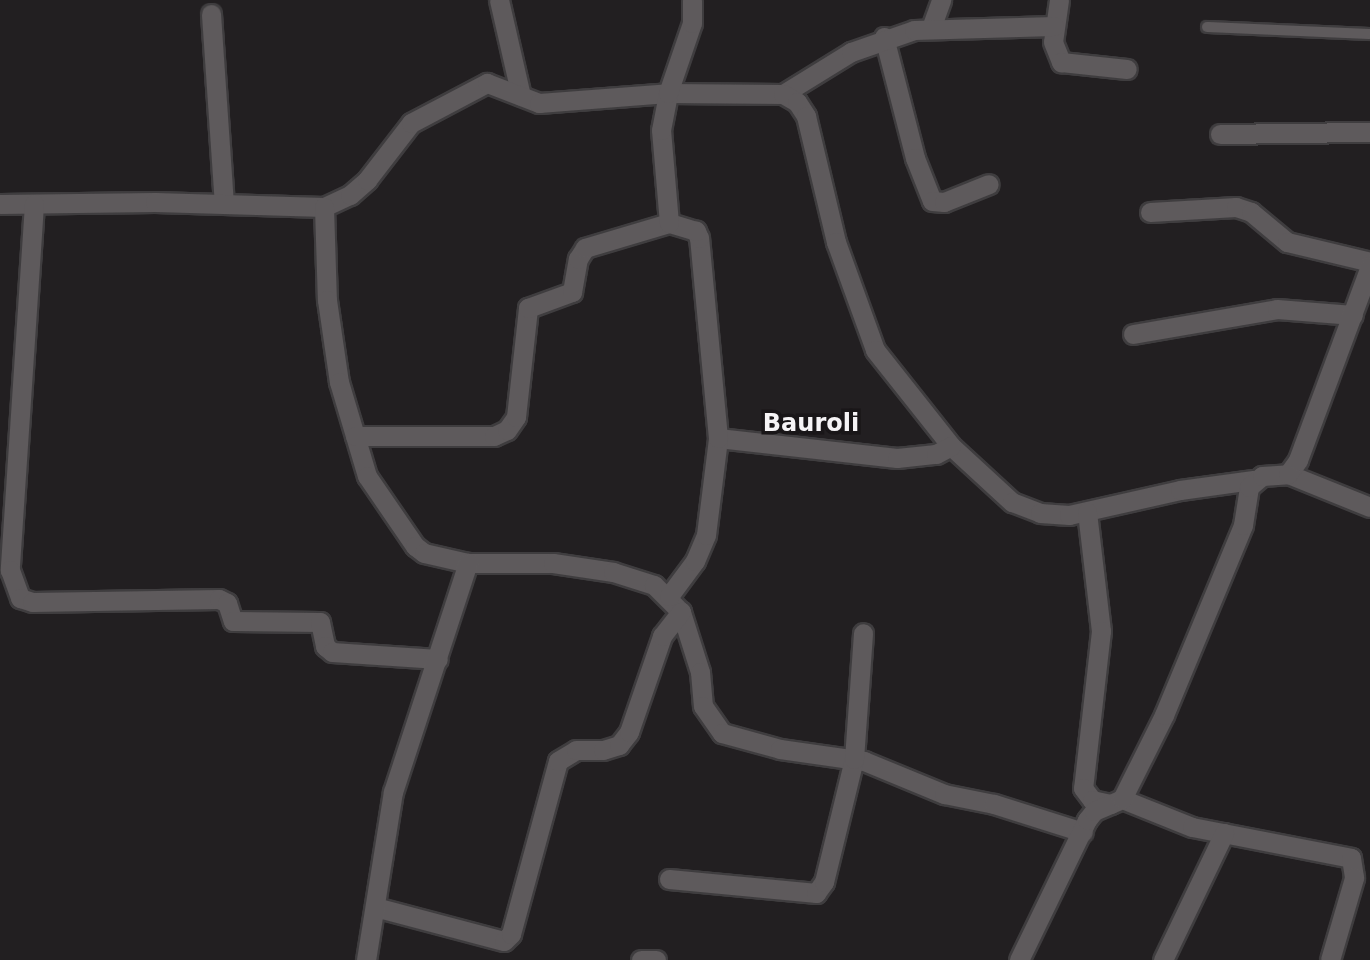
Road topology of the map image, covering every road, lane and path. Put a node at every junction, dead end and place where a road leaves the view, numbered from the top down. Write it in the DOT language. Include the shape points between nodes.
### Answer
graph roads {
  1 [pos="499,0"];
  2 [pos="692,0"];
  3 [pos="941,0"];
  4 [pos="1059,0"];
  5 [pos="211,14"];
  6 [pos="1054,26"];
  7 [pos="1207,27"];
  8 [pos="931,28"];
  9 [pos="1370,34"];
  10 [pos="884,37"];
  11 [pos="1127,69"];
  12 [pos="668,93"];
  13 [pos="783,94"];
  14 [pos="521,96"];
  15 [pos="1370,132"];
  16 [pos="1220,134"];
  17 [pos="989,184"];
  18 [pos="224,202"];
  19 [pos="0,204"];
  20 [pos="34,204"];
  21 [pos="324,207"];
  22 [pos="1150,212"];
  23 [pos="669,223"];
  24 [pos="1370,264"];
  25 [pos="1353,314"];
  26 [pos="1133,334"];
  27 [pos="355,436"];
  28 [pos="718,438"];
  29 [pos="951,446"];
  30 [pos="1288,474"];
  31 [pos="1253,480"];
  32 [pos="1370,507"];
  33 [pos="1087,512"];
  34 [pos="468,563"];
  35 [pos="675,604"];
  36 [pos="863,633"];
  37 [pos="438,659"];
  38 [pos="854,759"];
  39 [pos="1116,802"];
  40 [pos="1083,832"];
  41 [pos="1224,832"];
  42 [pos="669,879"];
  43 [pos="375,907"];
  44 [pos="366,960"];
  45 [pos="641,960"];
  46 [pos="656,960"];
  47 [pos="1019,960"];
  48 [pos="1164,960"];
  49 [pos="1330,960"];
  1 -- 14 [label="street"];
  2 -- 12 [label="street" via="685,49"];
  3 -- 8 [label="street"];
  4 -- 6 [label="street"];
  5 -- 18 [label="street"];
  6 -- 8 [label="street"];
  6 -- 11 [label="street" via="1055,55 1061,62"];
  7 -- 9 [label="lane"];
  8 -- 10 [label="street"];
  10 -- 13 [label="street"];
  10 -- 17 [label="street" via="915,158 932,201 944,202"];
  12 -- 13 [label="street"];
  12 -- 14 [label="street" via="561,103"];
  12 -- 23 [label="street" via="661,130"];
  13 -- 29 [label="street" via="797,102 806,116 836,242 875,350"];
  14 -- 21 [label="street" via="487,83 473,88 411,123 367,180 350,195"];
  15 -- 16 [label="street"];
  18 -- 20 [label="street"];
  18 -- 21 [label="street"];
  19 -- 20 [label="street"];
  20 -- 37 [label="street" via="10,570 20,598 32,603 219,599 227,603 233,621 317,620 325,646 332,652"];
  21 -- 27 [label="street" via="332,344"];
  22 -- 24 [label="street" via="1236,207 1251,212 1287,242"];
  23 -- 27 [label="street" via="585,248 578,259 572,292 528,308 516,417 507,430 494,436"];
  23 -- 28 [label="street" via="696,232 699,238"];
  24 -- 25 [label="street"];
  25 -- 26 [label="street" via="1277,309"];
  25 -- 30 [label="street" via="1298,460"];
  27 -- 34 [label="street" via="377,495 415,546 424,553"];
  28 -- 29 [label="street" via="897,458 936,454"];
  28 -- 35 [label="street" via="706,535"];
  29 -- 33 [label="street" via="1012,502 1040,513"];
  30 -- 31 [label="street"];
  30 -- 32 [label="street"];
  31 -- 33 [label="street" via="1180,490"];
  31 -- 39 [label="street" via="1229,562 1164,715"];
  33 -- 39 [label="street" via="1101,631 1083,788 1092,800"];
  34 -- 35 [label="street" via="554,563 613,572 654,585"];
  34 -- 37 [label="street"];
  35 -- 38 [label="street" via="697,660 703,706 722,733 780,749"];
  35 -- 43 [label="street" via="629,732 620,744 603,750 576,750 558,761 511,934 505,940"];
  36 -- 38 [label="street"];
  37 -- 43 [label="street" via="393,792"];
  38 -- 40 [label="street" via="944,794 994,804"];
  38 -- 42 [label="street" via="824,882 817,893"];
  39 -- 40 [label="street" via="1094,811"];
  39 -- 41 [label="street"];
  40 -- 47 [label="street"];
  41 -- 48 [label="street"];
  41 -- 49 [label="street" via="1351,859 1354,878"];
  43 -- 44 [label="street"];
  45 -- 46 [label="street"];
}
